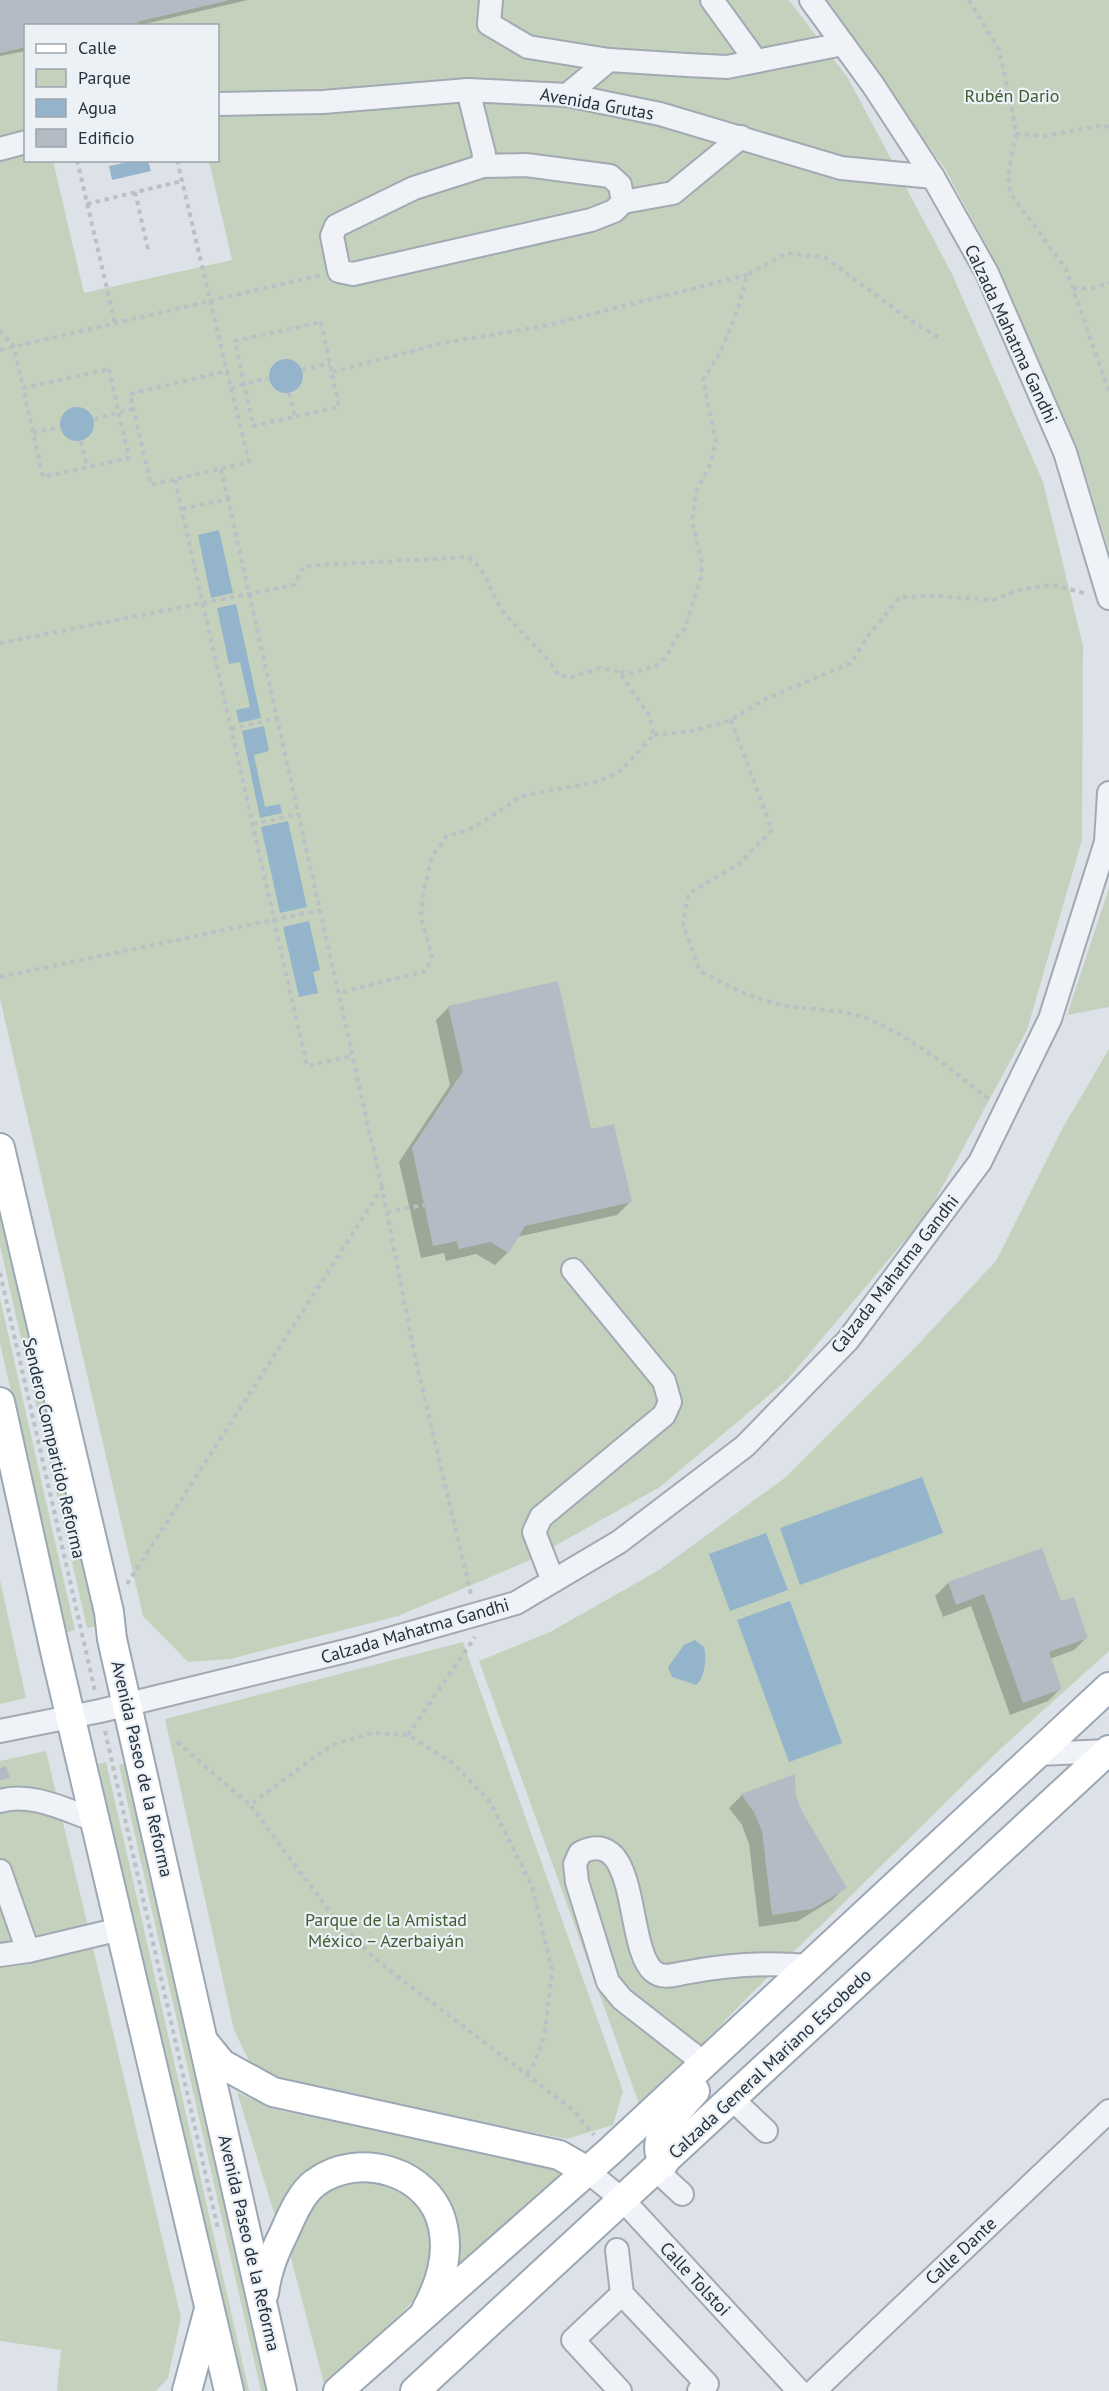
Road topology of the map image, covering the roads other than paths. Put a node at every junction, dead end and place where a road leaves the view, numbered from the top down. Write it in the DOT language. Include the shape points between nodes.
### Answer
graph roads {
  1 [pos="491,0"];
  2 [pos="712,0"];
  3 [pos="811,0"];
  4 [pos="843,44"];
  5 [pos="609,60"];
  6 [pos="756,61"];
  7 [pos="468,90"];
  8 [pos="567,95"];
  9 [pos="219,104"];
  10 [pos="741,137"];
  11 [pos="24,143"];
  12 [pos="0,149"];
  13 [pos="483,166"];
  14 [pos="933,177"];
  15 [pos="623,202"];
  16 [pos="1109,598"];
  17 [pos="1109,793"];
  18 [pos="0,1148"];
  19 [pos="573,1270"];
  20 [pos="0,1402"];
  21 [pos="553,1581"];
  22 [pos="1109,1687"];
  23 [pos="128,1705"];
  24 [pos="71,1718"];
  25 [pos="0,1731"];
  26 [pos="1109,1750"];
  27 [pos="1037,1754"];
  28 [pos="0,1801"];
  29 [pos="94,1820"];
  30 [pos="0,1871"];
  31 [pos="120,1929"];
  32 [pos="28,1951"];
  33 [pos="0,1956"];
  34 [pos="808,1966"];
  35 [pos="202,2038"];
  36 [pos="704,2063"];
  37 [pos="732,2099"];
  38 [pos="1109,2111"];
  39 [pos="766,2131"];
  40 [pos="660,2166"];
  41 [pos="587,2171"];
  42 [pos="682,2194"];
  43 [pos="623,2200"];
  44 [pos="617,2250"];
  45 [pos="622,2294"];
  46 [pos="263,2301"];
  47 [pos="209,2311"];
  48 [pos="418,2322"];
  49 [pos="422,2386"];
  50 [pos="187,2391"];
  51 [pos="229,2391"];
  52 [pos="282,2391"];
  53 [pos="338,2391"];
  54 [pos="620,2391"];
  55 [pos="699,2391"];
  56 [pos="799,2391"];
  57 [pos="814,2391"];
  1 -- 5 [label="street" via="489,24 528,47"];
  2 -- 6 [label="street"];
  3 -- 4 [label="street, Calzada Mahatma Gandhi"];
  4 -- 6 [label="street"];
  4 -- 14 [label="street, Calzada Mahatma Gandhi"];
  5 -- 6 [label="street" via="727,67"];
  5 -- 8 [label="street"];
  7 -- 8 [label="street, Avenida Grutas"];
  7 -- 9 [label="street, Avenida Grutas" via="323,102"];
  7 -- 13 [label="street" via="484,154"];
  8 -- 10 [label="street, Avenida Grutas" via="660,114"];
  10 -- 14 [label="street, Avenida Grutas" via="841,168"];
  10 -- 15 [label="street" via="673,193"];
  11 -- 12 [label="street"];
  13 -- 15 [label="street" via="526,165 610,176 620,185"];
  13 -- 15 [label="street" via="414,188 336,226 332,236 339,271 353,274 591,219 614,211"];
  14 -- 16 [label="street, Calzada Mahatma Gandhi" via="987,273 1065,452"];
  17 -- 21 [label="street, Calzada Mahatma Gandhi" via="1106,842 1050,1019 980,1162 848,1340 745,1446 619,1542"];
  18 -- 23 [label="main road, Avenida Paseo de la Reforma"];
  19 -- 21 [label="street" via="664,1381 670,1401 664,1415 542,1517 534,1532"];
  20 -- 24 [label="main road"];
  21 -- 23 [label="street, Calzada Mahatma Gandhi" via="516,1603 354,1649"];
  22 -- 27 [label="main road"];
  23 -- 24 [label="street, Calzada Mahatma Gandhi"];
  23 -- 35 [label="main road, Avenida Paseo de la Reforma"];
  24 -- 25 [label="street, Calzada Mahatma Gandhi"];
  24 -- 29 [label="main road"];
  26 -- 27 [label="street"];
  26 -- 37 [label="main road, Calzada General Mariano Escobedo"];
  27 -- 34 [label="main road"];
  28 -- 29 [label="street" via="30,1798"];
  29 -- 31 [label="main road"];
  30 -- 32 [label="street"];
  31 -- 32 [label="street"];
  31 -- 47 [label="main road"];
  32 -- 33 [label="street"];
  34 -- 36 [label="main road"];
  34 -- 36 [label="street" via="762,1963 667,1977 655,1973 645,1960 624,1873 615,1857 605,1848 592,1847 580,1853 575,1864 577,1882 608,1982 622,1999"];
  35 -- 41 [label="main road" via="222,2064 273,2092 558,2155"];
  35 -- 46 [label="main road, Avenida Paseo de la Reforma"];
  36 -- 40 [label="main road" via="706,2076 660,2136"];
  36 -- 41 [label="main road"];
  37 -- 39 [label="street"];
  37 -- 40 [label="main road, Calzada General Mariano Escobedo"];
  38 -- 57 [label="street, Calle Dante"];
  40 -- 42 [label="street"];
  40 -- 43 [label="main road, Calzada General Mariano Escobedo"];
  41 -- 43 [label="street, Calle Tolstoi"];
  41 -- 48 [label="main road"];
  43 -- 49 [label="main road, Calzada General Mariano Escobedo"];
  43 -- 56 [label="street, Calle Tolstoi"];
  44 -- 45 [label="street"];
  45 -- 54 [label="street" via="573,2340"];
  45 -- 55 [label="street" via="706,2384"];
  46 -- 48 [label="main road" via="268,2268 290,2219 314,2183 341,2168 375,2166 402,2176 428,2194 443,2225 445,2250 438,2290"];
  46 -- 52 [label="main road, Avenida Paseo de la Reforma"];
  47 -- 50 [label="main road"];
  47 -- 51 [label="main road"];
  48 -- 53 [label="main road"];
}
